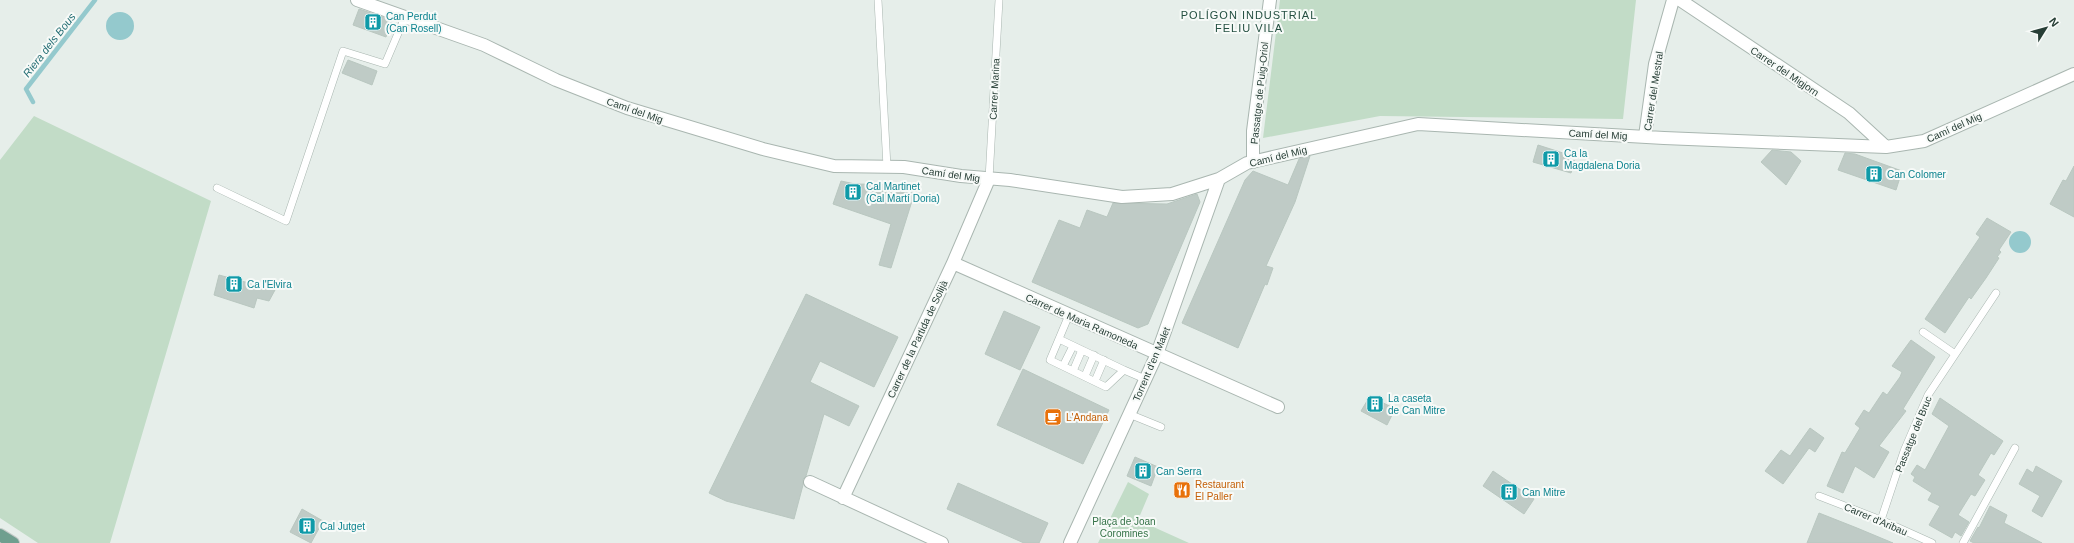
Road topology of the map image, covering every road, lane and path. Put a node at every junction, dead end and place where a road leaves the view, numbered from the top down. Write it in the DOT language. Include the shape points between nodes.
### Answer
graph roads {
  1 [pos="357,0"];
  2 [pos="878,0"];
  3 [pos="999,0"];
  4 [pos="1270,0"];
  5 [pos="1673,0"];
  6 [pos="1680,0"];
  7 [pos="404,17"];
  8 [pos="2074,74"];
  9 [pos="1646,136"];
  10 [pos="1886,147"];
  11 [pos="1253,162"];
  12 [pos="887,167"];
  13 [pos="989,179"];
  14 [pos="1219,179"];
  15 [pos="217,188"];
  16 [pos="952,263"];
  17 [pos="1996,293"];
  18 [pos="1069,315"];
  19 [pos="1923,332"];
  20 [pos="1059,339"];
  21 [pos="1073,346"];
  22 [pos="1082,350"];
  23 [pos="1157,354"];
  24 [pos="1955,354"];
  25 [pos="1094,356"];
  26 [pos="1104,360"];
  27 [pos="1063,366"];
  28 [pos="1124,370"];
  29 [pos="1073,371"];
  30 [pos="1085,376"];
  31 [pos="1145,379"];
  32 [pos="1095,381"];
  33 [pos="1278,407"];
  34 [pos="1129,414"];
  35 [pos="1161,427"];
  36 [pos="2015,448"];
  37 [pos="810,482"];
  38 [pos="1819,496"];
  39 [pos="843,498"];
  40 [pos="1881,520"];
  41 [pos="0,535"];
  42 [pos="13,543"];
  43 [pos="942,543"];
  44 [pos="1070,543"];
  45 [pos="1932,543"];
  46 [pos="1963,543"];
  1 -- 7 [label="street, Camí del Mig"];
  2 -- 12 [label="lane"];
  3 -- 13 [label="lane, Carrer Marina"];
  4 -- 11 [label="street, Passatge de Puig-Oriol" via="1253,131"];
  5 -- 9 [label="street, Carrer del Mestral" via="1655,64"];
  6 -- 10 [label="street, Carrer del Migjorn" via="1848,113"];
  7 -- 12 [label="street, Camí del Mig" via="484,46 556,80 627,108 763,149 834,166"];
  7 -- 15 [label="lane" via="385,64 344,51 286,221"];
  8 -- 10 [label="street, Camí del Mig" via="1924,141"];
  9 -- 10 [label="street, Camí del Mig"];
  9 -- 11 [label="street, Camí del Mig" via="1418,124"];
  11 -- 14 [label="street, Camí del Mig"];
  12 -- 13 [label="street, Camí del Mig"];
  13 -- 14 [label="street, Camí del Mig" via="1122,197 1172,194"];
  13 -- 16 [label="street, Carrer de la Partida de Solijà"];
  14 -- 23 [label="street, Torrent d'en Malet"];
  16 -- 18 [label="street, Carrer de Maria Ramoneda"];
  16 -- 39 [label="street, Carrer de la Partida de Solijà"];
  17 -- 24 [label="lane, Passatge del Bruc"];
  18 -- 20 [label="lane"];
  18 -- 23 [label="street, Carrer de Maria Ramoneda"];
  19 -- 24 [label="lane"];
  20 -- 21 [label="lane"];
  20 -- 27 [label="lane" via="1050,360"];
  21 -- 22 [label="lane"];
  21 -- 27 [label="lane"];
  22 -- 25 [label="lane"];
  22 -- 29 [label="lane"];
  23 -- 31 [label="street, Torrent d'en Malet"];
  23 -- 33 [label="street, Carrer de Maria Ramoneda"];
  24 -- 40 [label="lane, Passatge del Bruc" via="1928,395 1904,451"];
  25 -- 26 [label="lane"];
  25 -- 30 [label="lane"];
  26 -- 28 [label="lane"];
  26 -- 32 [label="lane"];
  27 -- 29 [label="lane"];
  28 -- 31 [label="lane"];
  28 -- 32 [label="lane" via="1106,386"];
  29 -- 30 [label="lane"];
  30 -- 32 [label="lane"];
  31 -- 34 [label="street, Torrent d'en Malet"];
  34 -- 35 [label="lane"];
  34 -- 44 [label="street, Torrent d'en Malet"];
  36 -- 46 [label="lane"];
  37 -- 39 [label="street"];
  38 -- 40 [label="lane, Carrer d'Aribau"];
  39 -- 43 [label="street"];
  40 -- 45 [label="lane, Carrer d'Aribau"];
  41 -- 42 [label="main road"];
}
